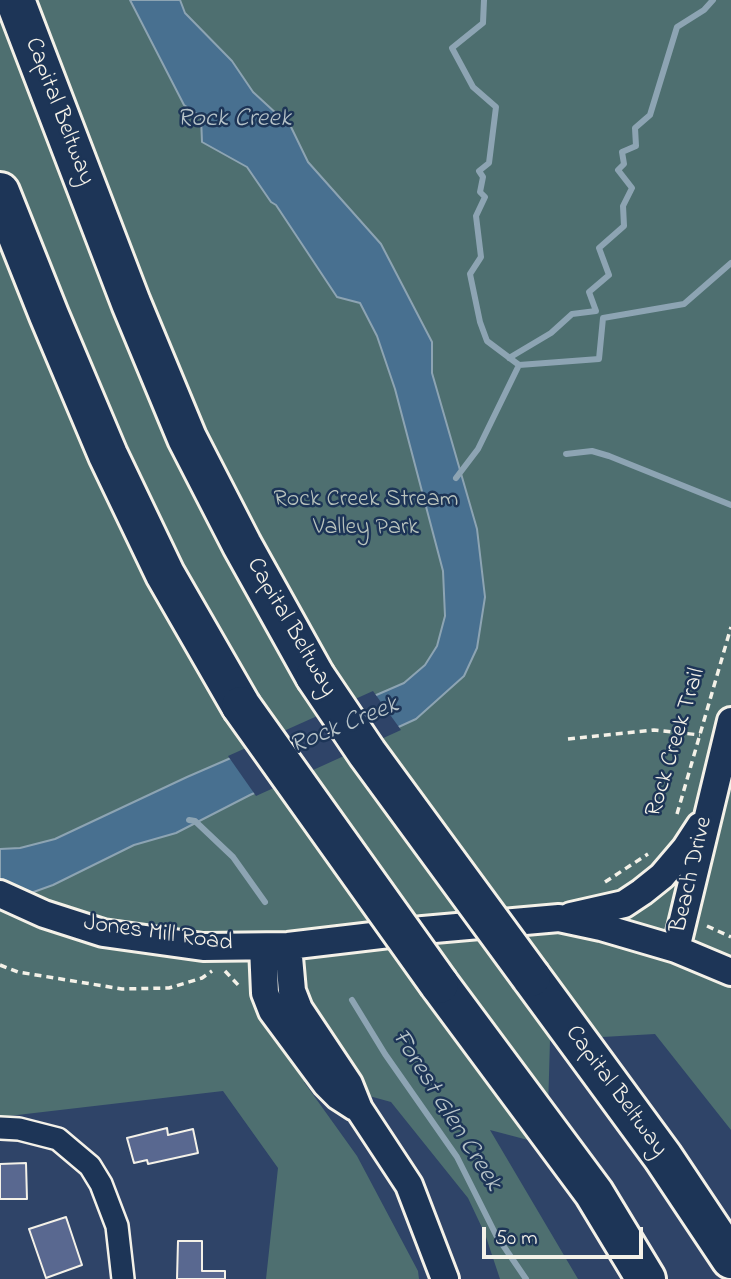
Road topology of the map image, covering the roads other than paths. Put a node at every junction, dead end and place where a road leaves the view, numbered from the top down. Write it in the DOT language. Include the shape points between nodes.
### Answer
graph roads {
  1 [pos="15,0"];
  2 [pos="0,192"];
  3 [pos="728,730"];
  4 [pos="708,812"];
  5 [pos="0,894"];
  6 [pos="559,918"];
  7 [pos="275,946"];
  8 [pos="676,948"];
  9 [pos="731,972"];
  10 [pos="0,1128"];
  11 [pos="731,1259"];
  12 [pos="123,1279"];
  13 [pos="445,1279"];
  14 [pos="646,1279"];
  1 -- 11 [label="highway, Capital Beltway, bridge" via="187,438 315,676 663,1157"];
  2 -- 14 [label="highway, bridge" via="108,455 165,574 241,706 594,1193"];
  3 -- 4 [label="street, Beach Drive"];
  4 -- 6 [label="street" via="685,849 642,892 624,904"];
  4 -- 8 [label="street, Beach Drive"];
  5 -- 7 [label="street, Jones Mill Road" via="103,933 203,947"];
  6 -- 7 [label="street, Jones Mill Road"];
  6 -- 8 [label="street"];
  7 -- 13 [label="street" via="299,1009 409,1185"];
  8 -- 9 [label="street"];
  10 -- 12 [label="street" via="58,1139 90,1166 117,1226"];
}
